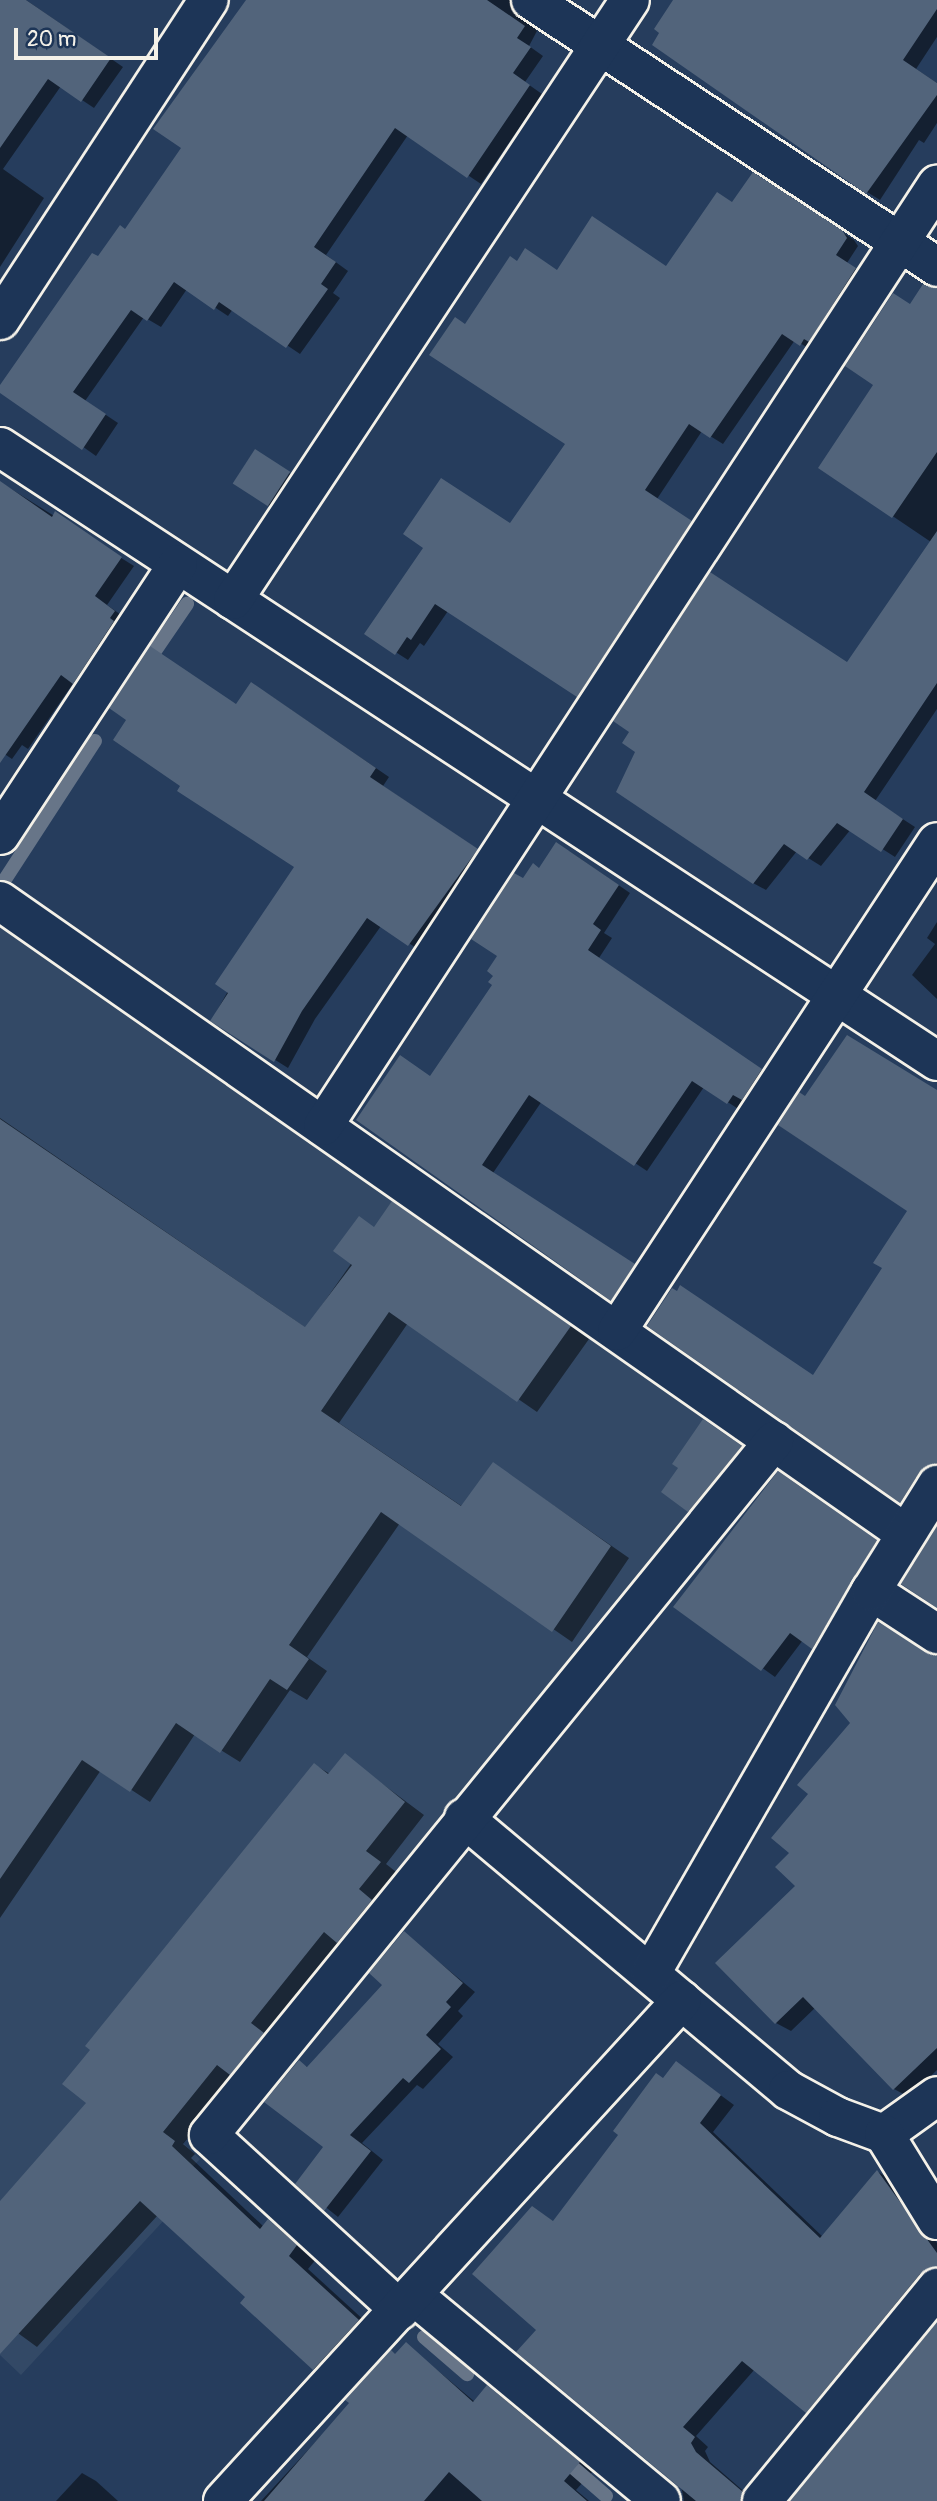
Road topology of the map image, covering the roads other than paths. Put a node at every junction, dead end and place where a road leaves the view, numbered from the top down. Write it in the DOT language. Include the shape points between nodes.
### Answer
graph roads {
  1 [pos="209,0"];
  2 [pos="531,0"];
  3 [pos="630,0"];
  4 [pos="600,45"];
  5 [pos="937,185"];
  6 [pos="900,242"];
  7 [pos="937,267"];
  8 [pos="0,320"];
  9 [pos="0,447"];
  10 [pos="178,564"];
  11 [pos="233,600"];
  12 [pos="536,798"];
  13 [pos="0,835"];
  14 [pos="937,842"];
  15 [pos="0,901"];
  16 [pos="837,995"];
  17 [pos="937,1061"];
  18 [pos="323,1126"];
  19 [pos="617,1331"];
  20 [pos="774,1441"];
  21 [pos="937,1485"];
  22 [pos="905,1533"];
  23 [pos="871,1591"];
  24 [pos="937,1634"];
  25 [pos="464,1818"];
  26 [pos="651,1973"];
  27 [pos="682,2000"];
  28 [pos="937,2096"];
  29 [pos="884,2134"];
  30 [pos="937,2220"];
  31 [pos="937,2288"];
  32 [pos="407,2302"];
  33 [pos="647,2497"];
  34 [pos="223,2501"];
  35 [pos="762,2501"];
  1 -- 8 [label="street"];
  2 -- 4 [label="street"];
  3 -- 4 [label="street"];
  4 -- 6 [label="street"];
  4 -- 11 [label="street"];
  5 -- 6 [label="street"];
  6 -- 7 [label="street"];
  6 -- 12 [label="street"];
  9 -- 10 [label="street"];
  10 -- 11 [label="street"];
  10 -- 13 [label="street"];
  11 -- 12 [label="street"];
  12 -- 16 [label="street"];
  12 -- 18 [label="street"];
  14 -- 16 [label="street"];
  15 -- 18 [label="street"];
  16 -- 17 [label="street"];
  16 -- 19 [label="street"];
  18 -- 19 [label="street"];
  19 -- 20 [label="street"];
  20 -- 22 [label="street"];
  20 -- 25 [label="street"];
  21 -- 22 [label="street"];
  22 -- 23 [label="street"];
  23 -- 24 [label="street"];
  23 -- 26 [label="street"];
  25 -- 26 [label="street"];
  25 -- 32 [label="street" via="209,2135"];
  26 -- 27 [label="street"];
  27 -- 29 [label="street" via="788,2090 838,2118"];
  27 -- 32 [label="street"];
  28 -- 29 [label="street"];
  29 -- 30 [label="street"];
  31 -- 35 [label="street"];
  32 -- 33 [label="street"];
  32 -- 34 [label="street"];
}
